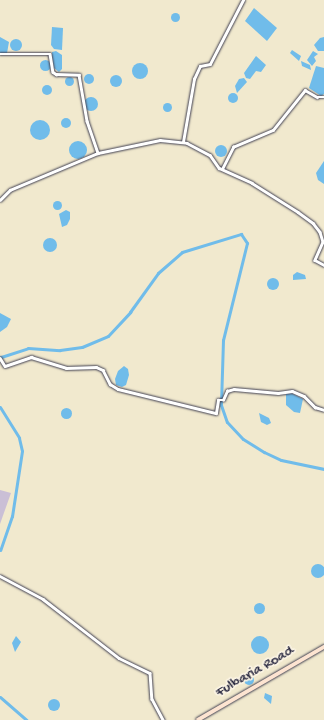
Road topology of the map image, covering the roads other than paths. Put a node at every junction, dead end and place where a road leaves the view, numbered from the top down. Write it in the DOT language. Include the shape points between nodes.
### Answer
graph roads {
  1 [pos="243,0"];
  2 [pos="0,54"];
  3 [pos="324,97"];
  4 [pos="183,142"];
  5 [pos="98,152"];
  6 [pos="222,169"];
  7 [pos="0,200"];
  8 [pos="324,265"];
  9 [pos="0,358"];
  10 [pos="324,410"];
  11 [pos="0,576"];
  12 [pos="324,647"];
  13 [pos="163,720"];
  14 [pos="198,720"];
  1 -- 4 [label="street" via="210,64 200,66 194,79"];
  2 -- 5 [label="street" via="50,54 53,72 79,75 87,122"];
  3 -- 6 [label="street" via="317,97 306,90 273,130 233,147"];
  4 -- 5 [label="street" via="160,140"];
  4 -- 6 [label="street" via="210,155"];
  5 -- 7 [label="street" via="16,187"];
  6 -- 8 [label="street" via="252,183 313,223 323,242 315,260"];
  9 -- 10 [label="street" via="5,366 32,357 66,368 96,367 103,370 110,384 118,390 216,413 218,400 223,400 227,391 234,389 278,393 290,391 302,394 311,405"];
  11 -- 13 [label="street" via="43,600 119,658 150,673 152,699"];
  12 -- 14 [label="main road, Fulbaria Road"];
}
